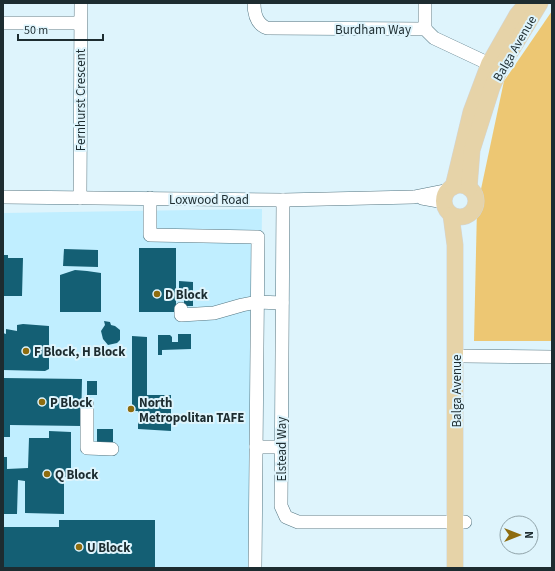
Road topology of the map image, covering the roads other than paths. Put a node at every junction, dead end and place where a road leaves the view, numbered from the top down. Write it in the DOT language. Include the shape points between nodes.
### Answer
graph roads {
  1 [pos="81,3"];
  2 [pos="254,3"];
  3 [pos="425,3"];
  4 [pos="527,3"];
  5 [pos="540,3"];
  6 [pos="3,23"];
  7 [pos="80,23"];
  8 [pos="425,29"];
  9 [pos="494,66"];
  10 [pos="3,197"];
  11 [pos="80,198"];
  12 [pos="150,198"];
  13 [pos="283,200"];
  14 [pos="455,200"];
  15 [pos="257,302"];
  16 [pos="282,303"];
  17 [pos="181,309"];
  18 [pos="464,356"];
  19 [pos="552,357"];
  20 [pos="88,404"];
  21 [pos="256,447"];
  22 [pos="281,447"];
  23 [pos="112,449"];
  24 [pos="460,522"];
  25 [pos="255,568"];
  26 [pos="455,568"];
  27 [pos="465,568"];
  1 -- 7 [label="street, Fernhurst Crescent"];
  2 -- 8 [label="street, Burdham Way" via="256,17 261,26 267,28"];
  3 -- 8 [label="street"];
  4 -- 9 [label="main road, Balga Avenue" via="517,15"];
  5 -- 9 [label="main road, Balga Avenue"];
  6 -- 7 [label="street"];
  7 -- 11 [label="street, Fernhurst Crescent"];
  8 -- 9 [label="street, Burdham Way" via="434,38"];
  9 -- 14 [label="main road, Balga Avenue" via="471,112"];
  10 -- 11 [label="street, Loxwood Road"];
  11 -- 12 [label="street, Loxwood Road"];
  12 -- 13 [label="street, Loxwood Road"];
  12 -- 15 [label="street" via="150,236 258,237"];
  13 -- 14 [label="street, Loxwood Road" via="414,197"];
  13 -- 16 [label="street, Elstead Way"];
  14 -- 18 [label="main road, Balga Avenue"];
  14 -- 24 [label="main road, Balga Avenue"];
  15 -- 16 [label="street"];
  15 -- 17 [label="street" via="214,313 193,315 181,315"];
  15 -- 21 [label="street"];
  16 -- 22 [label="street, Elstead Way"];
  18 -- 19 [label="street"];
  18 -- 24 [label="main road, Balga Avenue"];
  20 -- 23 [label="street" via="88,448"];
  21 -- 22 [label="street"];
  21 -- 25 [label="street"];
  22 -- 24 [label="street, Elstead Way" via="281,506 286,517 298,522"];
  24 -- 26 [label="main road, Balga Avenue"];
  24 -- 27 [label="main road, Balga Avenue"];
}
